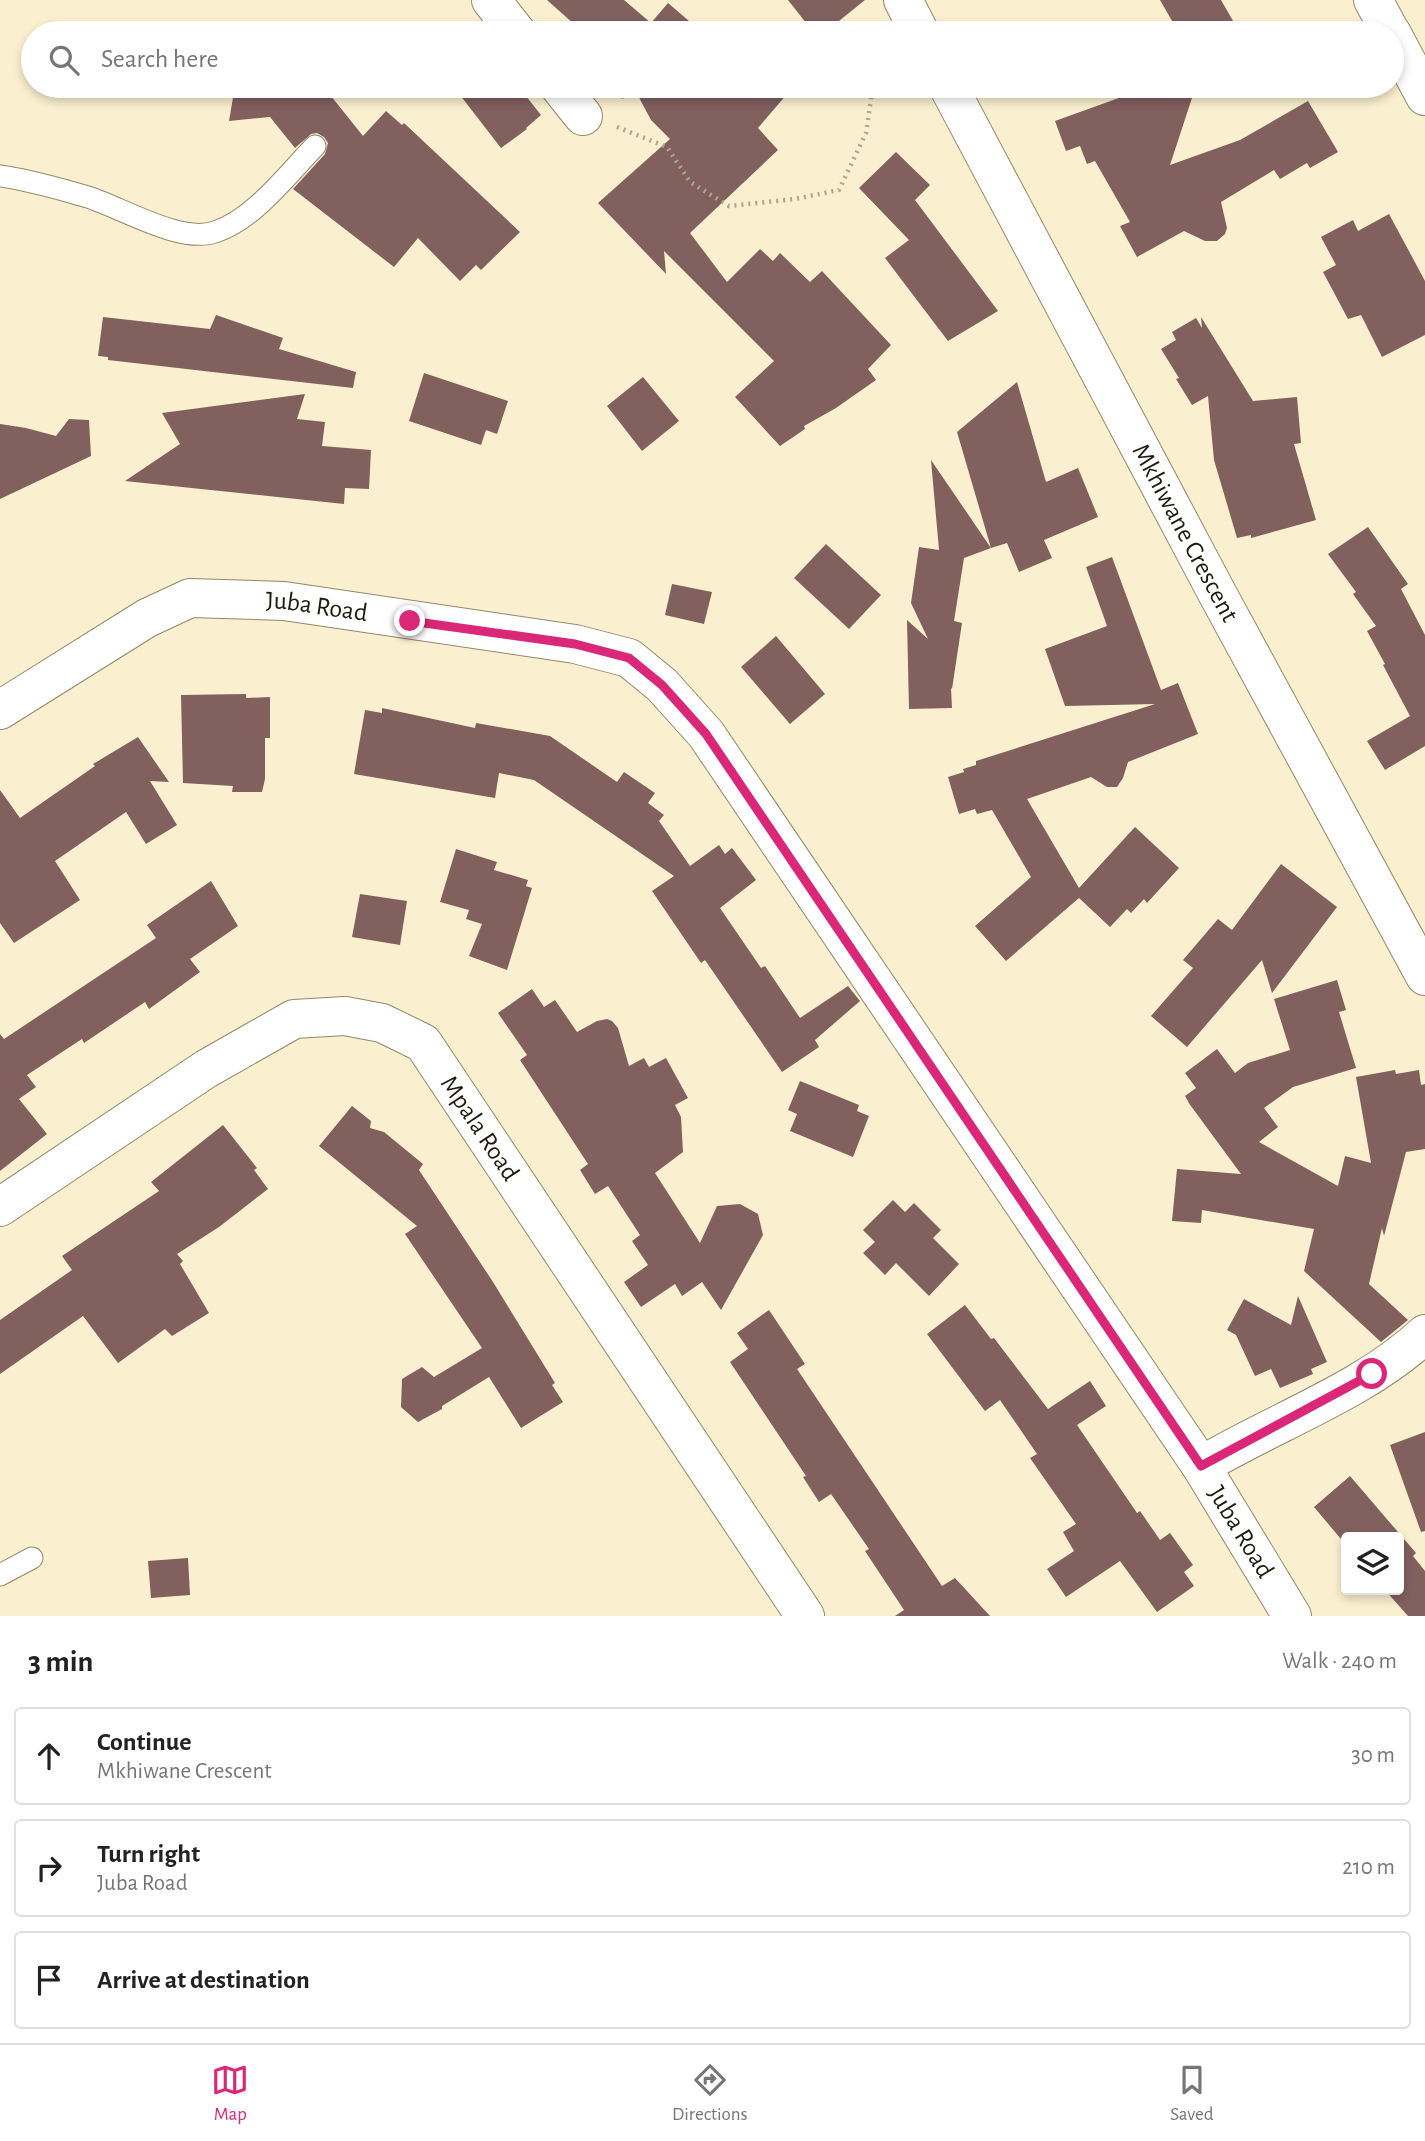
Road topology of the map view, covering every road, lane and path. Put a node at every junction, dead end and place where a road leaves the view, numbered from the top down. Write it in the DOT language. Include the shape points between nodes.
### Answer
graph roads {
  1 [pos="491,0"];
  2 [pos="903,0"];
  3 [pos="1373,0"];
  4 [pos="508,21"];
  5 [pos="914,21"];
  6 [pos="1385,21"];
  7 [pos="1404,57"];
  8 [pos="1425,96"];
  9 [pos="569,98"];
  10 [pos="871,98"];
  11 [pos="954,98"];
  12 [pos="583,116"];
  13 [pos="315,146"];
  14 [pos="0,176"];
  15 [pos="0,710"];
  16 [pos="1425,976"];
  17 [pos="0,1208"];
  18 [pos="1425,1334"];
  19 [pos="1201,1466"];
  20 [pos="32,1558"];
  21 [pos="0,1575"];
  22 [pos="805,1616"];
  23 [pos="1292,1616"];
  1 -- 4 [label="street"];
  2 -- 5 [label="street"];
  3 -- 6 [label="street"];
  7 -- 8 [label="street"];
  9 -- 12 [label="street"];
  10 -- 12 [label="path" via="866,133 839,190 729,206 690,182 667,147"];
  11 -- 16 [label="street, Mkhiwane Crescent"];
  13 -- 14 [label="lane" via="266,197 213,233 185,235 90,198"];
  15 -- 19 [label="street, Juba Road" via="147,618 190,598 284,601 575,644 629,658 662,685 706,734"];
  17 -- 22 [label="street, Mpala Road" via="206,1069 294,1019 345,1016 382,1023 423,1043"];
  18 -- 19 [label="street" via="1372,1374"];
  19 -- 23 [label="street, Juba Road"];
  20 -- 21 [label="lane"];
}
